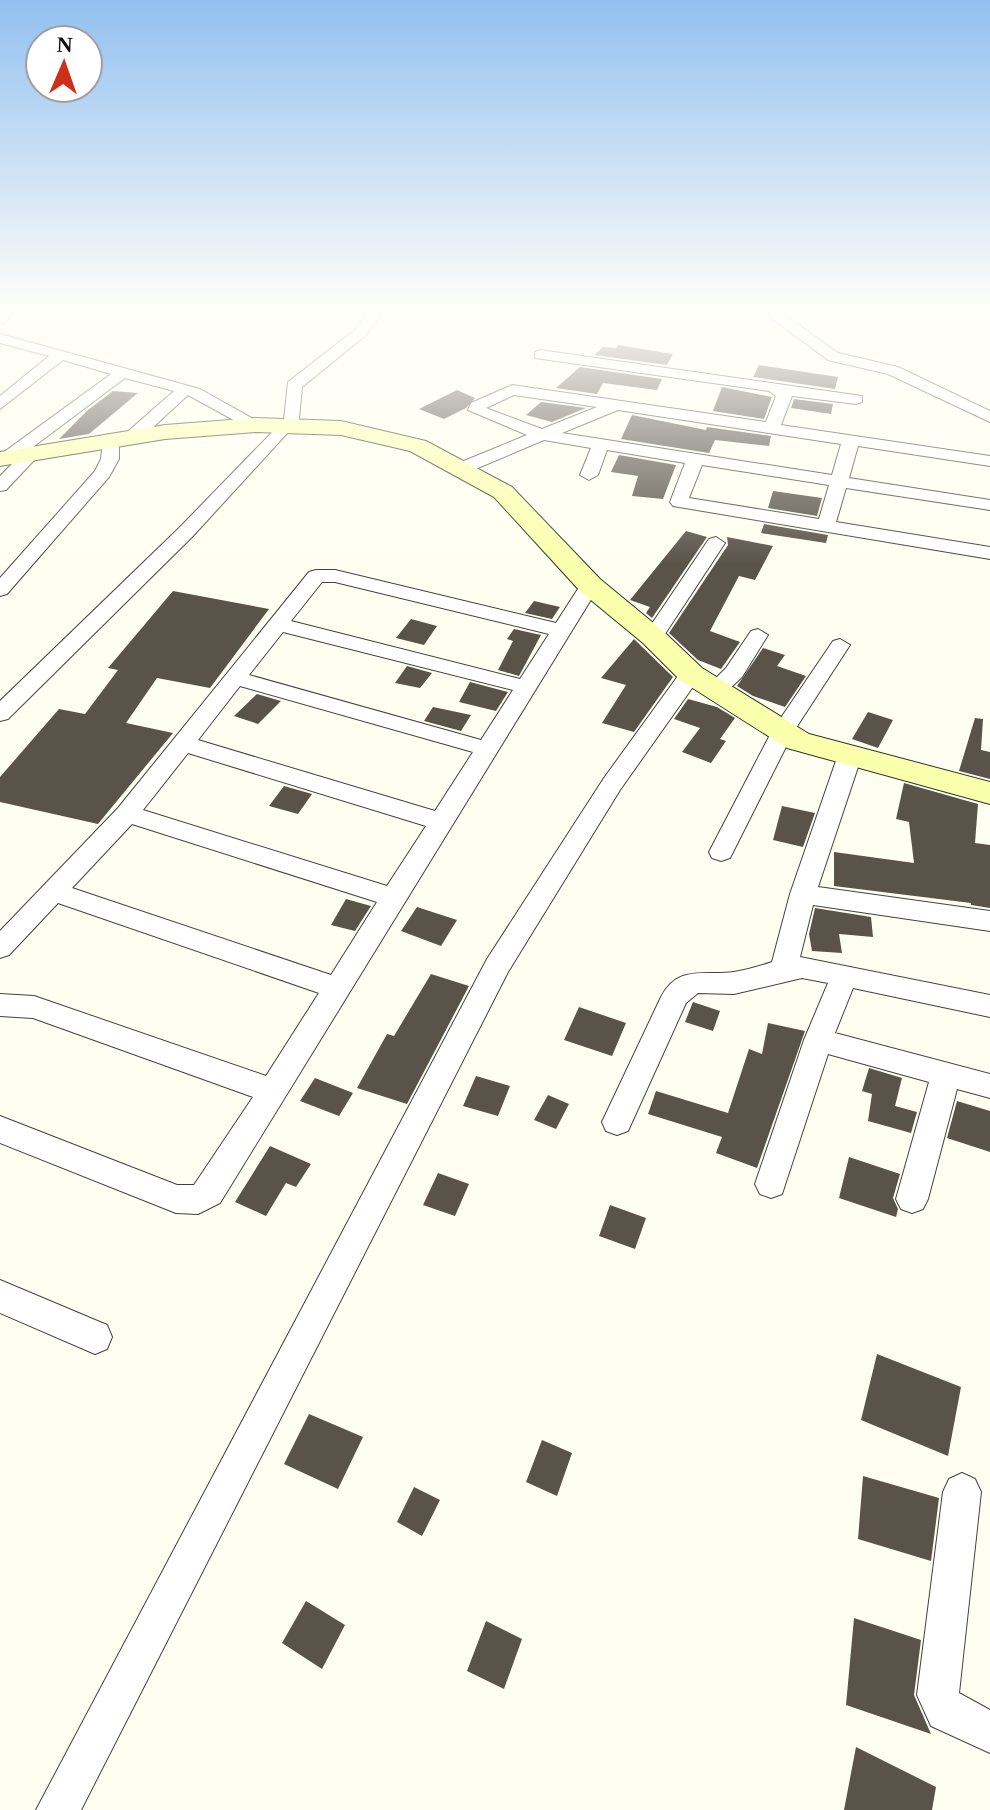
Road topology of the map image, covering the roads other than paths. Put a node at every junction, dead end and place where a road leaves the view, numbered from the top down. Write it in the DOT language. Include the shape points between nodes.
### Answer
graph roads {
  1 [pos="93,395"];
  2 [pos="178,395"];
  3 [pos="196,395"];
  4 [pos="293,395"];
  5 [pos="500,395"];
  6 [pos="550,395"];
  7 [pos="784,395"];
  8 [pos="828,395"];
  9 [pos="951,395"];
  10 [pos="856,399"];
  11 [pos="616,405"];
  12 [pos="990,417"];
  13 [pos="289,424"];
  14 [pos="256,425"];
  15 [pos="772,428"];
  16 [pos="542,435"];
  17 [pos="121,440"];
  18 [pos="851,440"];
  19 [pos="600,446"];
  20 [pos="12,458"];
  21 [pos="695,460"];
  22 [pos="990,461"];
  23 [pos="460,469"];
  24 [pos="589,475"];
  25 [pos="839,482"];
  26 [pos="0,486"];
  27 [pos="990,505"];
  28 [pos="826,526"];
  29 [pos="716,543"];
  30 [pos="990,553"];
  31 [pos="590,585"];
  32 [pos="0,590"];
  33 [pos="277,624"];
  34 [pos="562,631"];
  35 [pos="758,635"];
  36 [pos="653,637"];
  37 [pos="840,645"];
  38 [pos="233,677"];
  39 [pos="703,682"];
  40 [pos="526,687"];
  41 [pos="0,714"];
  42 [pos="783,731"];
  43 [pos="182,743"];
  44 [pos="488,749"];
  45 [pos="850,755"];
  46 [pos="990,793"];
  47 [pos="127,814"];
  48 [pos="442,822"];
  49 [pos="721,852"];
  50 [pos="55,892"];
  51 [pos="803,894"];
  52 [pos="394,898"];
  53 [pos="990,921"];
  54 [pos="0,948"];
  55 [pos="784,968"];
  56 [pos="845,974"];
  57 [pos="338,988"];
  58 [pos="0,1005"];
  59 [pos="990,1006"];
  60 [pos="818,1040"];
  61 [pos="946,1075"];
  62 [pos="990,1086"];
  63 [pos="273,1091"];
  64 [pos="617,1122"];
  65 [pos="0,1129"];
  66 [pos="771,1184"];
  67 [pos="912,1199"];
  68 [pos="0,1296"];
  69 [pos="95,1337"];
  70 [pos="962,1492"];
  71 [pos="990,1732"];
  72 [pos="58,1810"];
  1 -- 20 [label="street"];
  2 -- 17 [label="street"];
  3 -- 14 [label="street"];
  4 -- 13 [label="street"];
  5 -- 16 [label="street" via="477,406 479,412"];
  6 -- 11 [label="street"];
  7 -- 15 [label="street"];
  8 -- 10 [label="street"];
  9 -- 12 [label="street"];
  11 -- 15 [label="street"];
  11 -- 16 [label="street"];
  13 -- 14 [label="main road"];
  13 -- 23 [label="main road" via="341,428 418,446"];
  13 -- 41 [label="street"];
  14 -- 17 [label="main road"];
  15 -- 18 [label="street"];
  16 -- 19 [label="street"];
  16 -- 23 [label="street"];
  17 -- 20 [label="main road"];
  17 -- 32 [label="street" via="103,473"];
  18 -- 22 [label="street"];
  18 -- 25 [label="street"];
  19 -- 21 [label="street"];
  19 -- 24 [label="street"];
  20 -- 26 [label="street"];
  21 -- 25 [label="street"];
  21 -- 28 [label="street" via="679,502"];
  23 -- 31 [label="main road" via="503,492"];
  25 -- 27 [label="street"];
  25 -- 28 [label="street"];
  28 -- 30 [label="street"];
  29 -- 36 [label="street"];
  31 -- 34 [label="street"];
  31 -- 36 [label="main road"];
  33 -- 34 [label="street" via="312,578 328,574"];
  33 -- 38 [label="street"];
  33 -- 40 [label="street"];
  34 -- 40 [label="street"];
  35 -- 39 [label="street" via="734,672"];
  36 -- 39 [label="main road"];
  37 -- 42 [label="street"];
  38 -- 43 [label="street"];
  38 -- 44 [label="street"];
  39 -- 42 [label="main road"];
  39 -- 72 [label="street" via="612,784 503,954"];
  40 -- 44 [label="street"];
  42 -- 45 [label="main road" via="798,741"];
  42 -- 49 [label="street"];
  43 -- 47 [label="street"];
  43 -- 48 [label="street"];
  44 -- 48 [label="street"];
  45 -- 46 [label="main road"];
  45 -- 51 [label="street"];
  47 -- 50 [label="street"];
  47 -- 52 [label="street"];
  48 -- 52 [label="street"];
  50 -- 54 [label="street"];
  50 -- 57 [label="street"];
  51 -- 53 [label="street"];
  51 -- 55 [label="street"];
  52 -- 57 [label="street"];
  55 -- 56 [label="street"];
  55 -- 64 [label="street" via="729,983 696,982 680,990"];
  56 -- 59 [label="street"];
  56 -- 60 [label="street"];
  57 -- 63 [label="street"];
  58 -- 63 [label="street" via="34,1007"];
  60 -- 61 [label="street"];
  60 -- 66 [label="street"];
  61 -- 62 [label="street"];
  61 -- 67 [label="street"];
  63 -- 65 [label="street" via="209,1193 198,1200 176,1199"];
  68 -- 69 [label="street"];
  70 -- 71 [label="street" via="938,1695 946,1711"];
}
